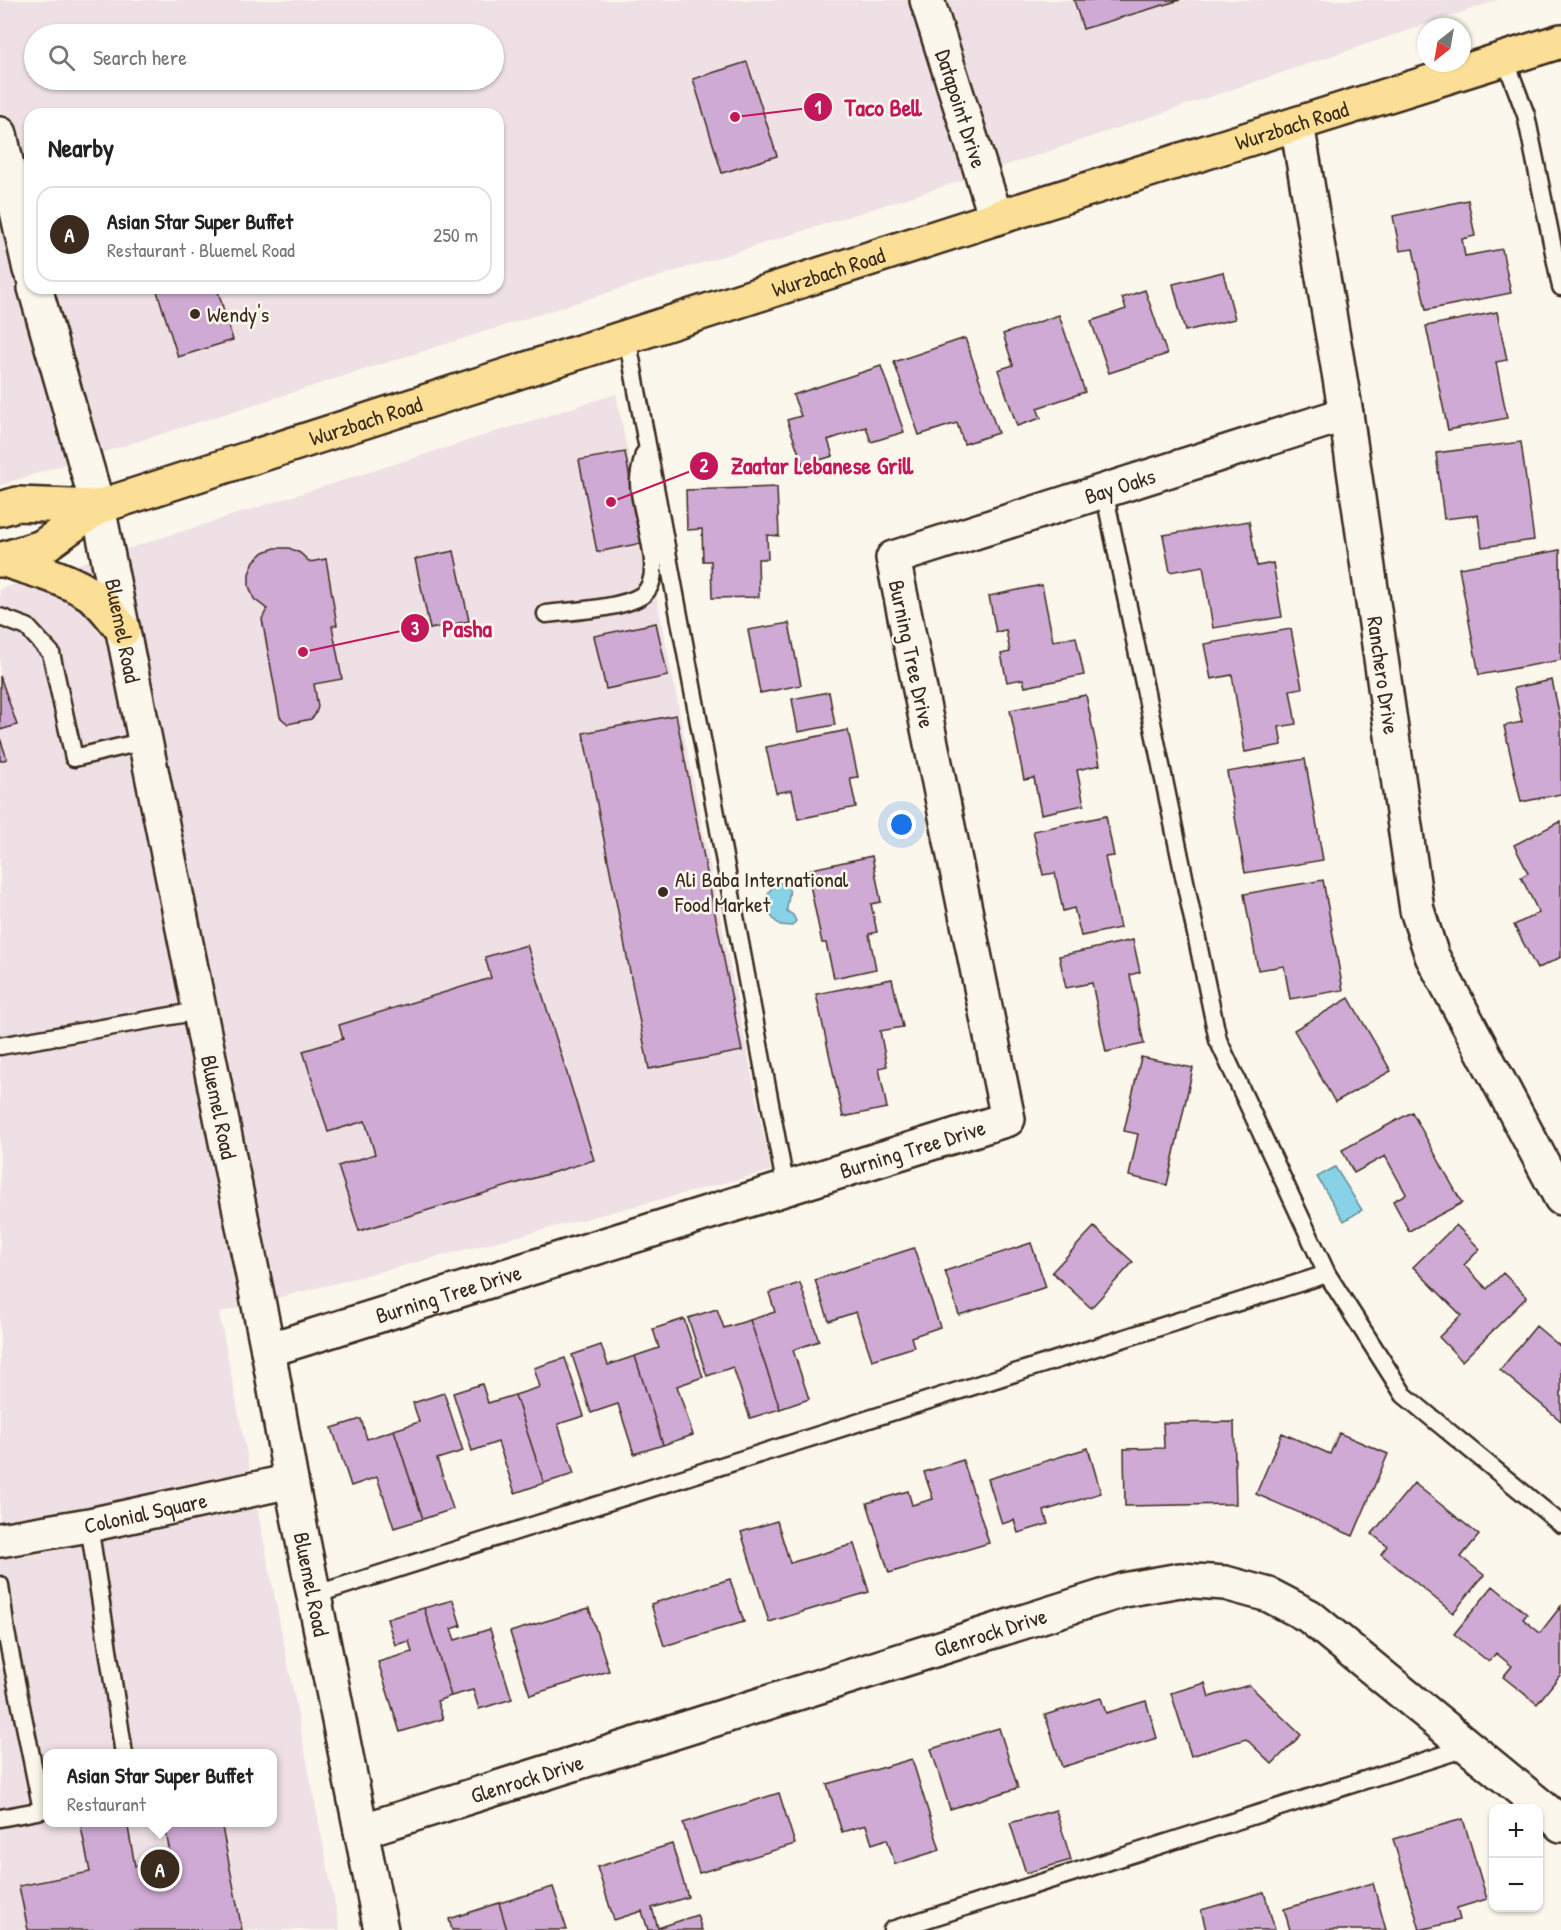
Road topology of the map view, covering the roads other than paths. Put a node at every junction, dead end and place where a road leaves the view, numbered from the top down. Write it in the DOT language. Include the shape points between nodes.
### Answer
graph roads {
  1 [pos="927,0"];
  2 [pos="1561,41"];
  3 [pos="1505,58"];
  4 [pos="1297,124"];
  5 [pos="0,134"];
  6 [pos="996,218"];
  7 [pos="24,243"];
  8 [pos="1561,287"];
  9 [pos="37,294"];
  10 [pos="627,337"];
  11 [pos="1346,414"];
  12 [pos="646,441"];
  13 [pos="1104,491"];
  14 [pos="98,507"];
  15 [pos="0,509"];
  16 [pos="892,558"];
  17 [pos="1,560"];
  18 [pos="546,614"];
  19 [pos="0,617"];
  20 [pos="123,630"];
  21 [pos="145,741"];
  22 [pos="199,1011"];
  23 [pos="1,1048"];
  24 [pos="786,1189"];
  25 [pos="1561,1198"];
  26 [pos="1328,1274"];
  27 [pos="268,1350"];
  28 [pos="291,1481"];
  29 [pos="1561,1524"];
  30 [pos="89,1525"];
  31 [pos="0,1540"];
  32 [pos="0,1585"];
  33 [pos="314,1595"];
  34 [pos="1469,1747"];
  35 [pos="123,1749"];
  36 [pos="43,1800"];
  37 [pos="43,1809"];
  38 [pos="0,1818"];
  39 [pos="1561,1825"];
  40 [pos="361,1831"];
  41 [pos="381,1930"];
  42 [pos="892,1930"];
  1 -- 6 [label="street, Datapoint Drive"];
  2 -- 3 [label="main road, Wurzbach Road"];
  3 -- 4 [label="main road, Wurzbach Road"];
  3 -- 8 [label="lane" via="1526,115"];
  4 -- 6 [label="main road, Wurzbach Road"];
  4 -- 11 [label="street, Ranchero Drive"];
  5 -- 7 [label="street"];
  6 -- 10 [label="main road, Wurzbach Road"];
  9 -- 14 [label="street, Bluemel Road"];
  10 -- 12 [label="lane"];
  10 -- 14 [label="main road, Wurzbach Road"];
  11 -- 13 [label="street, Bay Oaks"];
  11 -- 25 [label="street, Ranchero Drive" via="1417,910 1432,956"];
  12 -- 18 [label="lane" via="639,482 654,571 650,586 641,596 619,604"];
  12 -- 24 [label="lane"];
  13 -- 16 [label="street, Bay Oaks"];
  13 -- 26 [label="lane" via="1218,1040"];
  14 -- 15 [label="main road, Wurzbach Road" via="17,504"];
  14 -- 17 [label="main road, Wurzbach Road" via="42,547"];
  14 -- 20 [label="street, Bluemel Road"];
  16 -- 24 [label="street, Burning Tree Drive" via="1008,1119"];
  17 -- 20 [label="main road" via="60,579 88,593"];
  19 -- 21 [label="lane" via="27,627 51,653 74,758"];
  20 -- 21 [label="street, Bluemel Road"];
  21 -- 22 [label="street, Bluemel Road"];
  22 -- 23 [label="lane"];
  22 -- 27 [label="street, Bluemel Road"];
  24 -- 27 [label="street, Burning Tree Drive"];
  26 -- 29 [label="lane" via="1404,1395"];
  26 -- 33 [label="lane"];
  27 -- 28 [label="street, Bluemel Road"];
  28 -- 30 [label="street, Colonial Square"];
  28 -- 33 [label="street, Bluemel Road"];
  30 -- 31 [label="street, Colonial Square"];
  30 -- 35 [label="lane"];
  32 -- 36 [label="lane" via="6,1632"];
  33 -- 40 [label="street, Bluemel Road"];
  34 -- 39 [label="street, Glenrock Drive"];
  34 -- 40 [label="street, Glenrock Drive" via="1309,1616 1269,1595 1225,1583 1180,1580 1124,1590"];
  34 -- 42 [label="lane"];
  37 -- 38 [label="lane"];
  40 -- 41 [label="street, Bluemel Road"];
}
